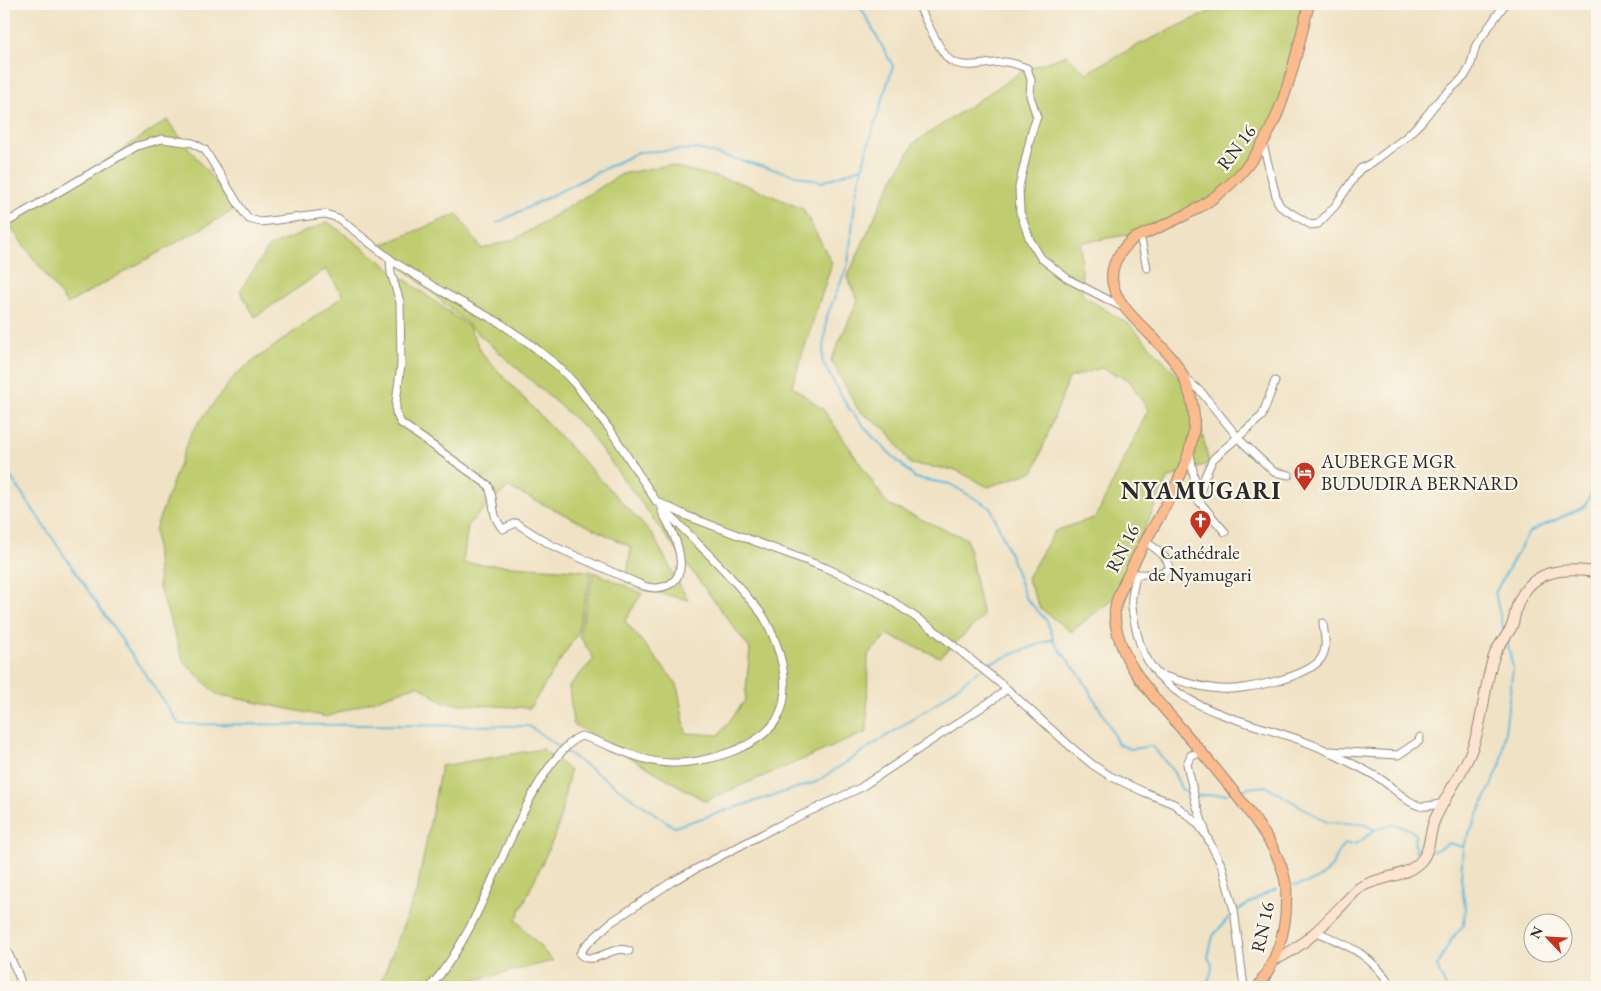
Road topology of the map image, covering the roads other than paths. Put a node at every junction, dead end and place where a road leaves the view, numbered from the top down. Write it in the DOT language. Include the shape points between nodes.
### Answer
graph roads {
  1 [pos="918,4"];
  2 [pos="1309,4"];
  3 [pos="1505,4"];
  4 [pos="1263,144"];
  5 [pos="4,224"];
  6 [pos="1140,235"];
  7 [pos="390,260"];
  8 [pos="1147,268"];
  9 [pos="1122,307"];
  10 [pos="1182,375"];
  11 [pos="1275,381"];
  12 [pos="1239,438"];
  13 [pos="1189,451"];
  14 [pos="1290,475"];
  15 [pos="1198,500"];
  16 [pos="656,501"];
  17 [pos="1225,532"];
  18 [pos="1145,541"];
  19 [pos="1597,572"];
  20 [pos="1132,574"];
  21 [pos="1323,623"];
  22 [pos="1157,674"];
  23 [pos="1007,689"];
  24 [pos="1420,737"];
  25 [pos="1327,751"];
  26 [pos="1203,753"];
  27 [pos="1443,803"];
  28 [pos="1206,836"];
  29 [pos="1314,931"];
  30 [pos="4,945"];
  31 [pos="629,952"];
  32 [pos="1276,959"];
  33 [pos="22,987"];
  34 [pos="430,987"];
  35 [pos="1244,987"];
  36 [pos="1258,987"];
  37 [pos="1392,987"];
  1 -- 9 [label="street" via="950,61 974,65 1007,62 1027,68 1031,80 1030,96 1037,117 1018,187 1020,212 1030,240 1041,258 1068,279"];
  2 -- 4 [label="main road, RN 16 / RN 16" via="1287,90"];
  3 -- 4 [label="street" via="1476,45 1464,78 1438,101 1406,138 1360,168 1335,206 1318,224 1310,226 1281,207"];
  4 -- 6 [label="main road, RN 16 / RN 16" via="1235,180 1217,196 1193,211"];
  5 -- 7 [label="street" via="137,146 162,138 193,143 205,150 249,219 261,222 331,215"];
  6 -- 8 [label="street"];
  6 -- 9 [label="main road, RN 16 / RN 16" via="1125,246 1113,268 1115,294"];
  7 -- 16 [label="street" via="500,323 559,367 612,431"];
  7 -- 16 [label="street" via="390,273 400,302 401,365 396,414 401,423 488,485 496,522 503,530 516,522 551,545 653,589 676,580 680,572 680,553 672,529"];
  9 -- 10 [label="main road, RN 16 / RN 16" via="1160,345"];
  10 -- 12 [label="street" via="1202,393"];
  10 -- 13 [label="main road, RN 16 / RN 16" via="1194,415"];
  11 -- 12 [label="street" via="1262,416"];
  12 -- 14 [label="street" via="1274,472"];
  12 -- 15 [label="street" via="1213,459"];
  13 -- 15 [label="street"];
  13 -- 18 [label="main road, RN 16 / RN 16"];
  15 -- 17 [label="street"];
  16 -- 23 [label="street" via="687,516 860,582 934,629"];
  16 -- 34 [label="street" via="728,572 764,618 783,662 780,714 765,733 738,750 697,761 670,763 628,754 581,736 575,739 547,768 517,823 459,946 448,966"];
  18 -- 20 [label="main road, RN 16 / RN 16"];
  18 -- 20 [label="street" via="1166,559 1169,569 1161,573"];
  19 -- 27 [label="main road" via="1558,572 1529,583 1494,655 1471,752"];
  20 -- 22 [label="street" via="1131,606 1139,643"];
  20 -- 26 [label="main road, RN 16 / RN 16" via="1118,595 1115,611 1124,650 1160,704"];
  21 -- 22 [label="street" via="1325,647 1321,658 1298,675 1231,690"];
  22 -- 25 [label="street" via="1175,692 1196,704"];
  23 -- 28 [label="street" via="1093,765 1174,804 1197,823"];
  23 -- 31 [label="street" via="860,788 673,881 610,923 580,954 593,958 617,949"];
  24 -- 25 [label="street" via="1398,755"];
  25 -- 27 [label="street" via="1380,779 1416,804 1430,807"];
  26 -- 28 [label="street" via="1191,755 1188,764"];
  26 -- 32 [label="main road, RN 16 / RN 16" via="1253,817 1277,856 1286,886 1286,911"];
  27 -- 29 [label="main road" via="1422,860 1410,870 1369,881"];
  28 -- 35 [label="street" via="1222,866 1233,905"];
  29 -- 32 [label="main road"];
  29 -- 37 [label="street" via="1362,954 1376,965"];
  30 -- 33 [label="street"];
  32 -- 36 [label="main road, RN 16 / RN 16"];
}
